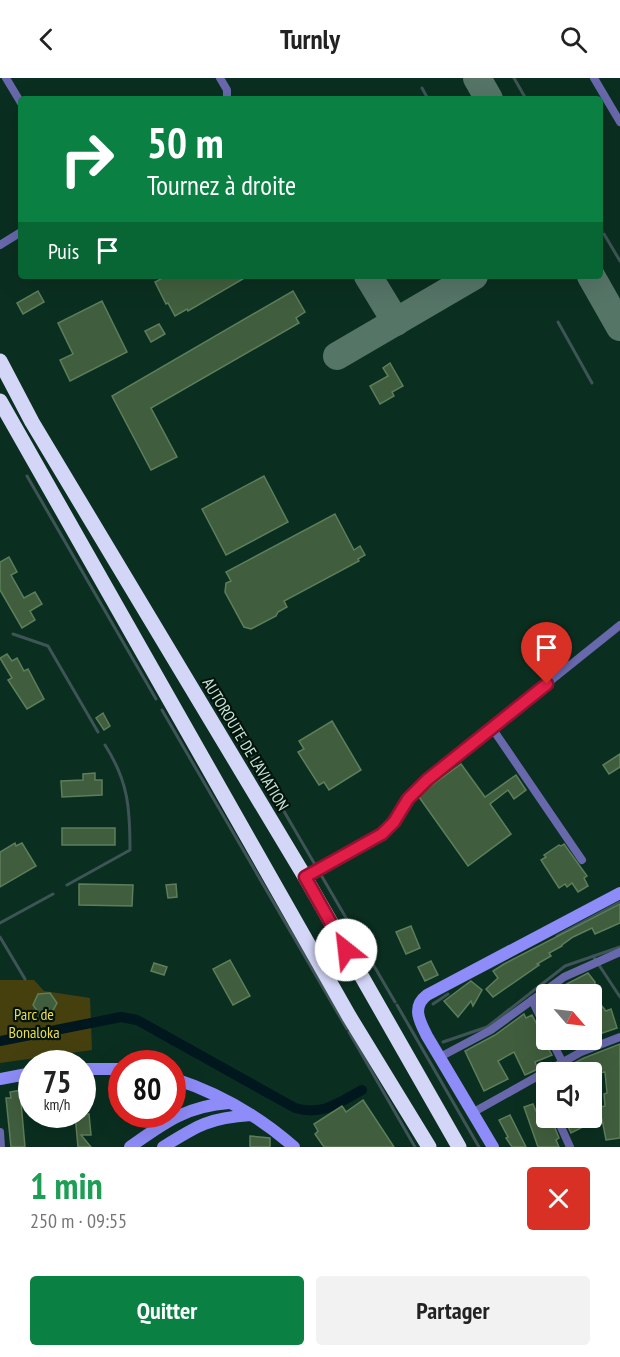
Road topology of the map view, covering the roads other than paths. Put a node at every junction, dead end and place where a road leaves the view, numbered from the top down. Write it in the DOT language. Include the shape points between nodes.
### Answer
graph roads {
  1 [pos="6,78"];
  2 [pos="220,78"];
  3 [pos="594,78"];
  4 [pos="227,96"];
  5 [pos="18,98"];
  6 [pos="620,122"];
  7 [pos="18,234"];
  8 [pos="0,245"];
  9 [pos="0,361"];
  10 [pos="0,401"];
  11 [pos="620,625"];
  12 [pos="492,728"];
  13 [pos="582,860"];
  14 [pos="305,877"];
  15 [pos="620,893"];
  16 [pos="620,952"];
  17 [pos="532,1000"];
  18 [pos="536,1008"];
  19 [pos="620,1037"];
  20 [pos="440,1057"];
  21 [pos="564,1062"];
  22 [pos="18,1076"];
  23 [pos="536,1077"];
  24 [pos="0,1079"];
  25 [pos="186,1084"];
  26 [pos="230,1103"];
  27 [pos="472,1113"];
  28 [pos="251,1115"];
  29 [pos="561,1128"];
  30 [pos="0,1132"];
  31 [pos="1,1147"];
  32 [pos="130,1147"];
  33 [pos="163,1147"];
  34 [pos="294,1147"];
  35 [pos="429,1147"];
  36 [pos="459,1147"];
  37 [pos="493,1147"];
  38 [pos="570,1147"];
  1 -- 5 [label="street"];
  2 -- 4 [label="street"];
  3 -- 6 [label="street"];
  7 -- 8 [label="street"];
  9 -- 14 [label="highway, AUTOROUTE DE L'AVIATION" via="32,422"];
  10 -- 35 [label="highway" via="349,1016"];
  11 -- 12 [label="street"];
  12 -- 13 [label="street"];
  12 -- 14 [label="street" via="427,780 382,834"];
  14 -- 36 [label="highway, AUTOROUTE DE L'AVIATION"];
  15 -- 20 [label="main road" via="423,999 418,1012 420,1021"];
  16 -- 17 [label="street" via="564,977"];
  17 -- 18 [label="street"];
  17 -- 20 [label="street" via="491,1030"];
  19 -- 21 [label="street"];
  20 -- 27 [label="main road"];
  22 -- 24 [label="main road"];
  23 -- 27 [label="street"];
  25 -- 26 [label="main road"];
  26 -- 28 [label="main road"];
  26 -- 32 [label="main road" via="185,1111"];
  27 -- 37 [label="main road"];
  28 -- 33 [label="main road" via="205,1122"];
  28 -- 34 [label="main road"];
  29 -- 38 [label="street"];
  30 -- 31 [label="street"];
}
